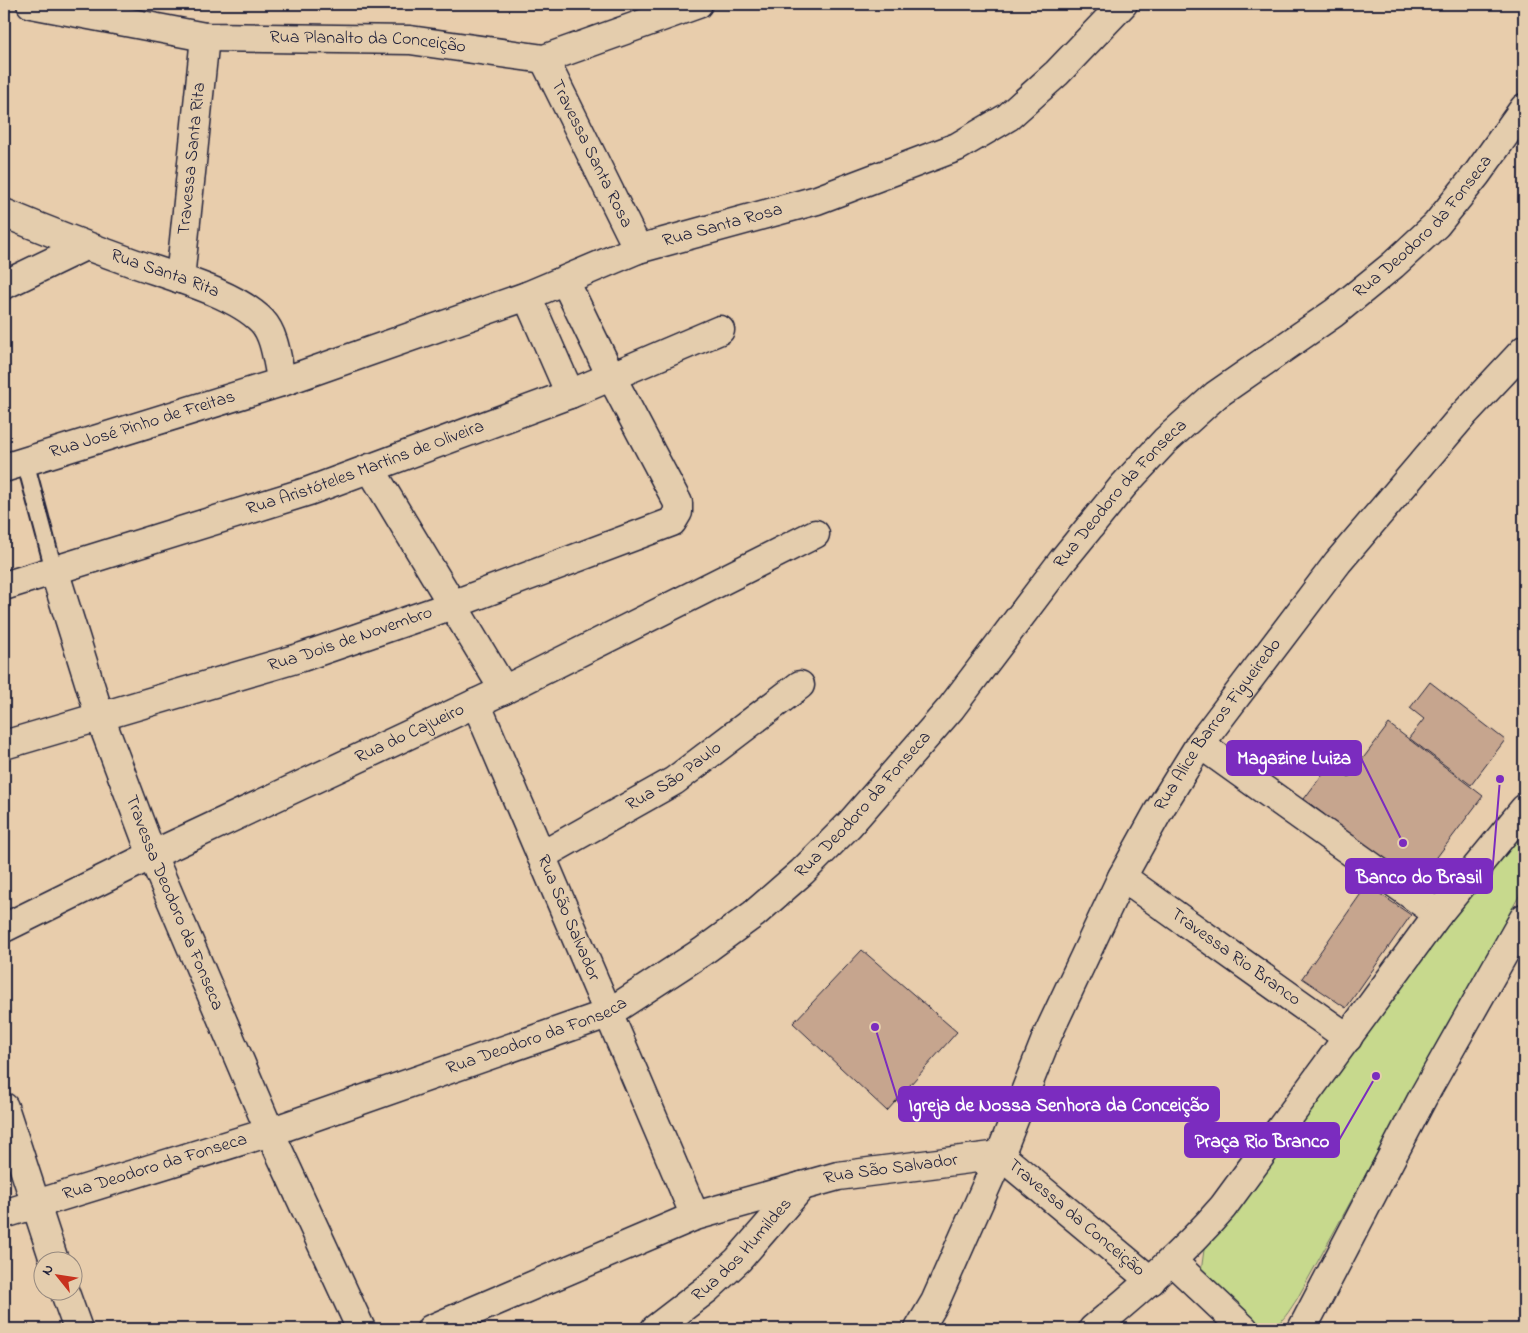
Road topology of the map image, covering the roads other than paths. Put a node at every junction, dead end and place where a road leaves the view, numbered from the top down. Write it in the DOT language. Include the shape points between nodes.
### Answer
graph roads {
  1 [pos="31,4"];
  2 [pos="698,4"];
  3 [pos="1123,4"];
  4 [pos="205,37"];
  5 [pos="544,59"];
  6 [pos="1524,108"];
  7 [pos="4,213"];
  8 [pos="85,246"];
  9 [pos="638,249"];
  10 [pos="180,279"];
  11 [pos="565,281"];
  12 [pos="4,285"];
  13 [pos="527,296"];
  14 [pos="720,330"];
  15 [pos="1524,350"];
  16 [pos="611,376"];
  17 [pos="282,382"];
  18 [pos="570,394"];
  19 [pos="14,464"];
  20 [pos="370,468"];
  21 [pos="814,534"];
  22 [pos="54,570"];
  23 [pos="4,586"];
  24 [pos="453,604"];
  25 [pos="800,685"];
  26 [pos="504,690"];
  27 [pos="476,703"];
  28 [pos="100,717"];
  29 [pos="1200,744"];
  30 [pos="4,745"];
  31 [pos="1524,810"];
  32 [pos="152,855"];
  33 [pos="540,856"];
  34 [pos="1122,876"];
  35 [pos="1438,914"];
  36 [pos="1524,918"];
  37 [pos="4,928"];
  38 [pos="607,1014"];
  39 [pos="1348,1038"];
  40 [pos="4,1107"];
  41 [pos="270,1132"];
  42 [pos="1000,1155"];
  43 [pos="802,1186"];
  44 [pos="35,1204"];
  45 [pos="4,1214"];
  46 [pos="695,1216"];
  47 [pos="51,1250"];
  48 [pos="1172,1261"];
  49 [pos="1151,1281"];
  50 [pos="68,1300"];
  51 [pos="78,1329"];
  52 [pos="361,1329"];
  53 [pos="431,1329"];
  54 [pos="655,1329"];
  55 [pos="919,1329"];
  56 [pos="1094,1329"];
  57 [pos="1244,1329"];
  58 [pos="1302,1329"];
  1 -- 4 [label="street, Rua Planalto da Conceição"];
  2 -- 5 [label="street, Rua Planalto da Conceição"];
  3 -- 9 [label="street, Rua Santa Rosa" via="1057,73 1008,117 957,147 818,200"];
  4 -- 5 [label="street, Rua Planalto da Conceição" via="410,40"];
  4 -- 10 [label="street, Travessa Santa Rita"];
  5 -- 9 [label="street, Travessa Santa Rosa"];
  6 -- 38 [label="street, Rua Deodoro da Fonseca" via="1436,225 1393,265 1334,313 1216,395 1165,441 1123,486 1063,560 944,716 822,852 754,914"];
  7 -- 8 [label="street, Rua Santa Rita"];
  8 -- 10 [label="street, Rua Santa Rita"];
  8 -- 12 [label="street"];
  9 -- 11 [label="street, Rua Santa Rosa"];
  10 -- 17 [label="street, Rua Santa Rita" via="242,306 262,321 270,333"];
  11 -- 13 [label="street, Rua Santa Rosa"];
  11 -- 16 [label="street"];
  13 -- 17 [label="street, Rua Santa Rosa"];
  13 -- 18 [label="street"];
  14 -- 16 [label="street, Rua Aristóteles Martins de Oliveira"];
  15 -- 29 [label="street, Rua Alice Barros Figueiredo" via="1464,414 1338,562"];
  16 -- 18 [label="street, Rua Aristóteles Martins de Oliveira"];
  16 -- 24 [label="street, Rua Dois de Novembro" via="678,503 678,512 672,522"];
  17 -- 19 [label="street, Rua José Pinho de Freitas"];
  18 -- 20 [label="street, Rua Aristóteles Martins de Oliveira"];
  19 -- 22 [label="lane, Travessa Deodoro da Fonseca"];
  20 -- 22 [label="street, Rua Aristóteles Martins de Oliveira" via="308,491"];
  20 -- 24 [label="street"];
  21 -- 26 [label="street, Rua do Cajueiro"];
  22 -- 23 [label="street, Rua Aristóteles Martins de Oliveira"];
  22 -- 28 [label="street, Travessa Deodoro da Fonseca"];
  24 -- 26 [label="street"];
  24 -- 28 [label="street, Rua Dois de Novembro" via="302,657"];
  25 -- 33 [label="street, Rua São Paulo" via="674,781"];
  26 -- 27 [label="street, Rua do Cajueiro"];
  27 -- 32 [label="street, Rua do Cajueiro"];
  27 -- 33 [label="street, Rua São Salvador"];
  28 -- 30 [label="street, Rua Dois de Novembro"];
  28 -- 32 [label="street, Travessa Deodoro da Fonseca"];
  29 -- 34 [label="street, Rua Alice Barros Figueiredo"];
  29 -- 35 [label="street"];
  31 -- 35 [label="street"];
  32 -- 37 [label="street, Rua do Cajueiro"];
  32 -- 41 [label="street, Travessa Deodoro da Fonseca"];
  33 -- 38 [label="street, Rua São Salvador"];
  34 -- 39 [label="street, Travessa Rio Branco"];
  34 -- 42 [label="street, Rua Alice Barros Figueiredo" via="1048,1034"];
  35 -- 39 [label="street"];
  36 -- 58 [label="street" via="1423,1097"];
  38 -- 41 [label="street, Rua Deodoro da Fonseca"];
  38 -- 46 [label="street, Rua São Salvador"];
  39 -- 48 [label="street" via="1223,1207"];
  40 -- 44 [label="street"];
  41 -- 44 [label="street, Rua Deodoro da Fonseca"];
  41 -- 52 [label="street, Travessa Deodoro da Fonseca"];
  42 -- 43 [label="street, Rua São Salvador" via="838,1176"];
  42 -- 49 [label="street, Travessa da Conceição"];
  42 -- 55 [label="street, Rua Alice Barros Figueiredo" via="935,1302"];
  43 -- 46 [label="street, Rua São Salvador"];
  43 -- 54 [label="street, Rua dos Humildes" via="738,1260"];
  44 -- 45 [label="street, Rua Deodoro da Fonseca"];
  44 -- 47 [label="street"];
  46 -- 53 [label="street, Rua São Salvador"];
  48 -- 49 [label="street"];
  48 -- 57 [label="street"];
  49 -- 56 [label="street"];
  50 -- 51 [label="street"];
}
